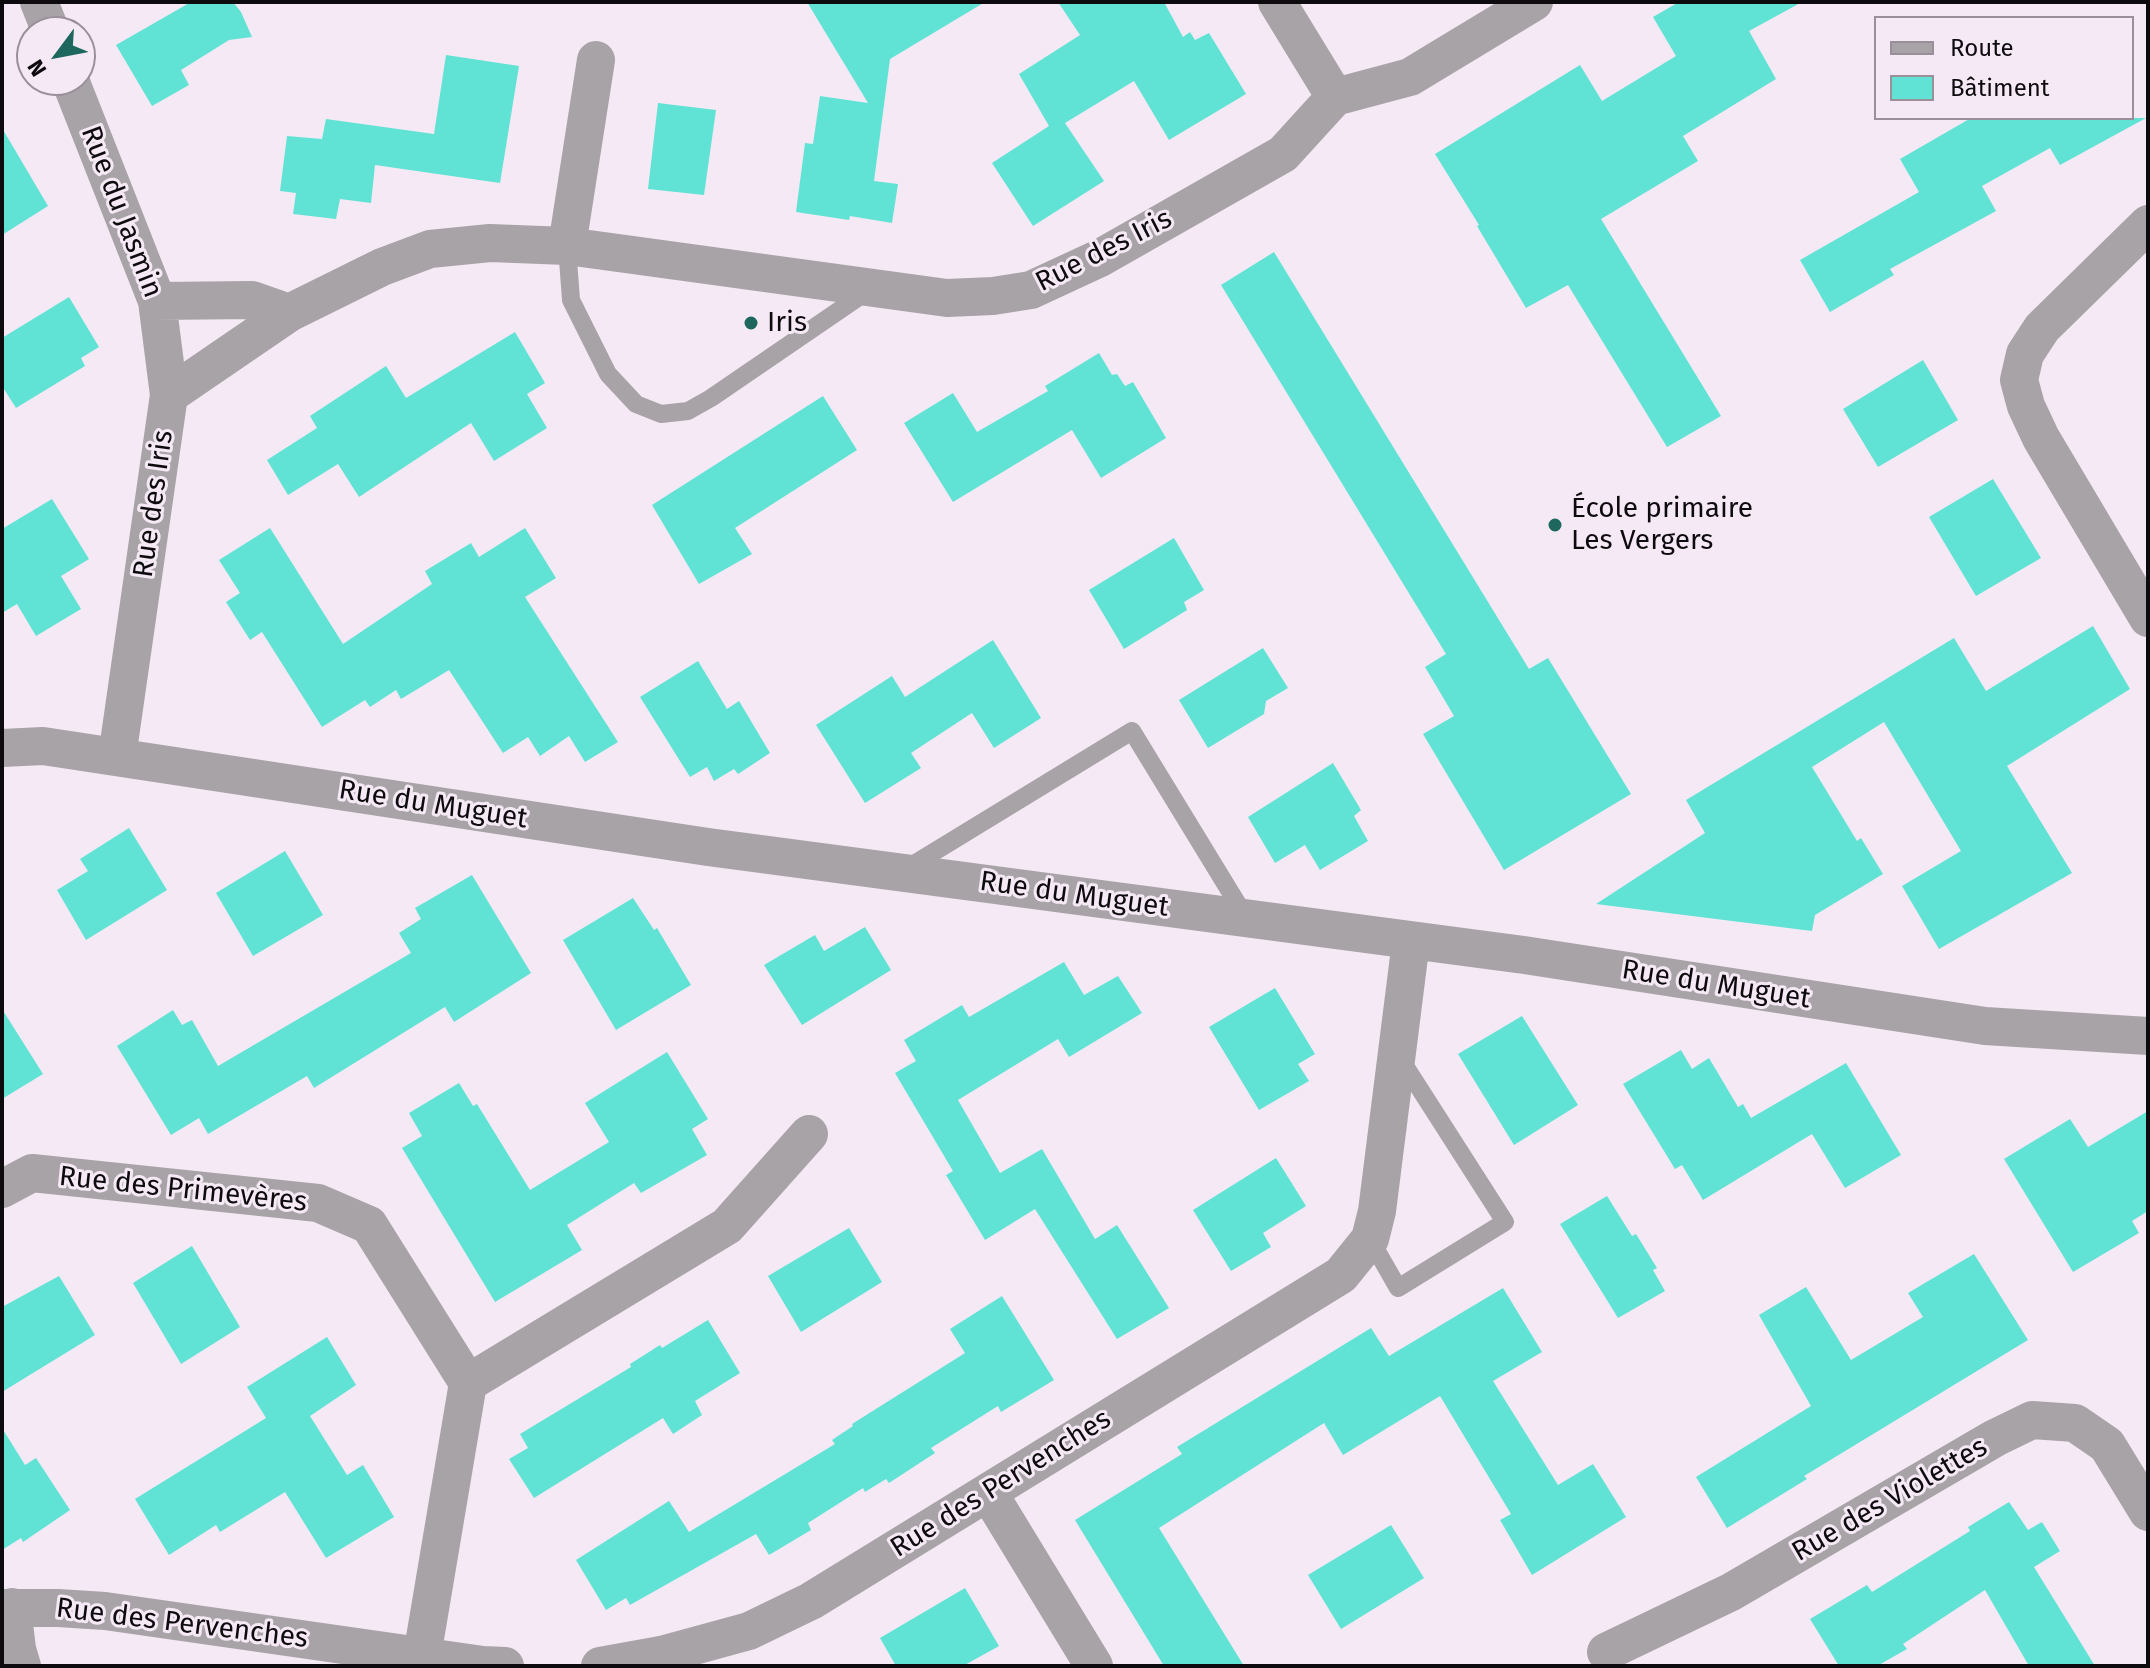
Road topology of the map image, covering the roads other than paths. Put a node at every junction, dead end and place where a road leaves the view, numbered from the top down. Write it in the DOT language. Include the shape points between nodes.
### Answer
graph roads {
  1 [pos="1277,2"];
  2 [pos="1534,2"];
  3 [pos="596,60"];
  4 [pos="76,96"];
  5 [pos="1335,97"];
  6 [pos="2148,224"];
  7 [pos="567,246"];
  8 [pos="872,288"];
  9 [pos="157,301"];
  10 [pos="289,313"];
  11 [pos="169,395"];
  12 [pos="2148,618"];
  13 [pos="2,748"];
  14 [pos="117,757"];
  15 [pos="900,872"];
  16 [pos="1247,918"];
  17 [pos="1411,941"];
  18 [pos="2148,1036"];
  19 [pos="1397,1053"];
  20 [pos="809,1134"];
  21 [pos="2,1189"];
  22 [pos="1370,1239"];
  23 [pos="468,1383"];
  24 [pos="988,1492"];
  25 [pos="2148,1512"];
  26 [pos="7,1607"];
  27 [pos="1606,1652"];
  28 [pos="422,1656"];
  29 [pos="22,1666"];
  30 [pos="505,1666"];
  31 [pos="600,1666"];
  32 [pos="1094,1666"];
  1 -- 5 [label="street"];
  2 -- 5 [label="street" via="1410,77"];
  3 -- 7 [label="street"];
  4 -- 9 [label="street, Rue du Jasmin"];
  5 -- 8 [label="street, Rue des Iris" via="1283,154 1100,258 1031,290 947,298"];
  6 -- 12 [label="street" via="2042,328 2025,354 2019,380 2041,438"];
  7 -- 8 [label="street, Rue des Iris"];
  7 -- 8 [label="lane" via="571,300 608,374 636,404 661,414 688,411 711,398"];
  7 -- 10 [label="street, Rue des Iris" via="490,243 430,249"];
  9 -- 10 [label="street" via="252,300"];
  9 -- 11 [label="street, Rue du Jasmin"];
  10 -- 11 [label="street, Rue des Iris"];
  11 -- 14 [label="street, Rue des Iris"];
  13 -- 14 [label="street, Rue du Muguet" via="43,746"];
  14 -- 15 [label="street, Rue du Muguet"];
  15 -- 16 [label="street, Rue du Muguet"];
  15 -- 16 [label="lane" via="1132,731"];
  16 -- 17 [label="street, Rue du Muguet"];
  17 -- 18 [label="street, Rue du Muguet" via="1985,1026"];
  17 -- 19 [label="street, Rue des Pervenches"];
  19 -- 22 [label="street, Rue des Pervenches"];
  19 -- 22 [label="lane" via="1505,1222 1398,1288"];
  20 -- 23 [label="street" via="727,1226"];
  21 -- 23 [label="street, Rue des Primevères" via="32,1173 318,1203 369,1225"];
  22 -- 24 [label="street, Rue des Pervenches" via="1341,1275"];
  23 -- 28 [label="street"];
  24 -- 31 [label="street, Rue des Pervenches" via="811,1601 749,1631"];
  24 -- 32 [label="street"];
  25 -- 27 [label="street, Rue des Violettes" via="2107,1445 2075,1423 2032,1420 1731,1592"];
  26 -- 28 [label="street, Rue des Pervenches" via="105,1611"];
  26 -- 29 [label="street"];
  28 -- 30 [label="street, Rue des Pervenches"];
}
